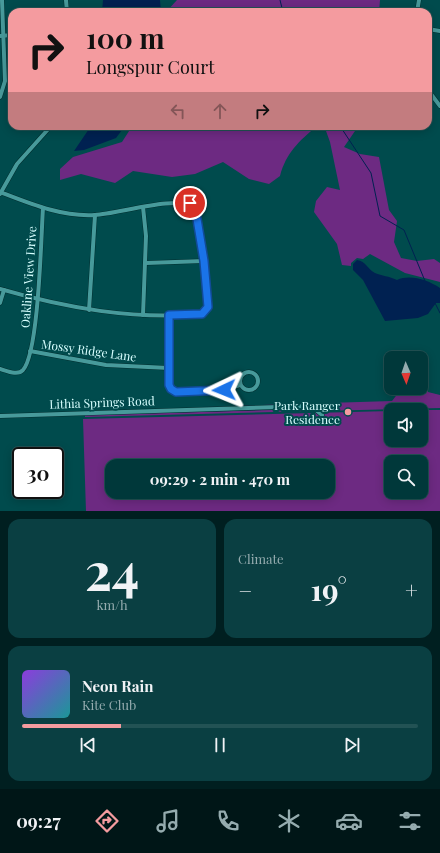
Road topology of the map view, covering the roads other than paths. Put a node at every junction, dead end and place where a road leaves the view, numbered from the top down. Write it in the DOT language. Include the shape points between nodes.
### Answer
graph roads {
  1 [pos="2,0"];
  2 [pos="2,36"];
  3 [pos="6,81"];
  4 [pos="0,82"];
  5 [pos="432,95"];
  6 [pos="0,96"];
  7 [pos="440,106"];
  8 [pos="47,130"];
  9 [pos="0,193"];
  10 [pos="143,206"];
  11 [pos="43,208"];
  12 [pos="95,215"];
  13 [pos="204,261"];
  14 [pos="146,263"];
  15 [pos="2,289"];
  16 [pos="38,299"];
  17 [pos="0,303"];
  18 [pos="89,310"];
  19 [pos="143,315"];
  20 [pos="169,315"];
  21 [pos="30,352"];
  22 [pos="169,368"];
  23 [pos="0,369"];
  24 [pos="240,385"];
  25 [pos="322,415"];
  26 [pos="0,416"];
  1 -- 2 [label="street"];
  2 -- 3 [label="street"];
  3 -- 4 [label="street"];
  3 -- 6 [label="street"];
  5 -- 7 [label="street"];
  8 -- 9 [label="street" via="17,164"];
  9 -- 11 [label="street"];
  10 -- 12 [label="street"];
  10 -- 13 [label="street" via="190,203 195,207"];
  10 -- 14 [label="street"];
  11 -- 12 [label="street" via="64,214"];
  11 -- 16 [label="street, Oakline View Drive"];
  12 -- 18 [label="street"];
  13 -- 14 [label="street"];
  13 -- 20 [label="street" via="208,307 202,314"];
  14 -- 19 [label="street"];
  15 -- 16 [label="street"];
  15 -- 17 [label="street, Oakline View Drive"];
  16 -- 18 [label="street"];
  16 -- 21 [label="street, Oakline View Drive"];
  18 -- 19 [label="street"];
  19 -- 20 [label="street"];
  20 -- 22 [label="street"];
  21 -- 22 [label="street, Mossy Ridge Lane" via="106,365"];
  21 -- 23 [label="street, Oakline View Drive" via="25,368 21,372"];
  22 -- 24 [label="street" via="169,385 176,392 224,390"];
  24 -- 24 [label="street" via="246,390 253,389 258,382 257,376 251,372 244,373 240,378"];
  25 -- 26 [label="street, Lithia Springs Road" via="311,406"];
}
